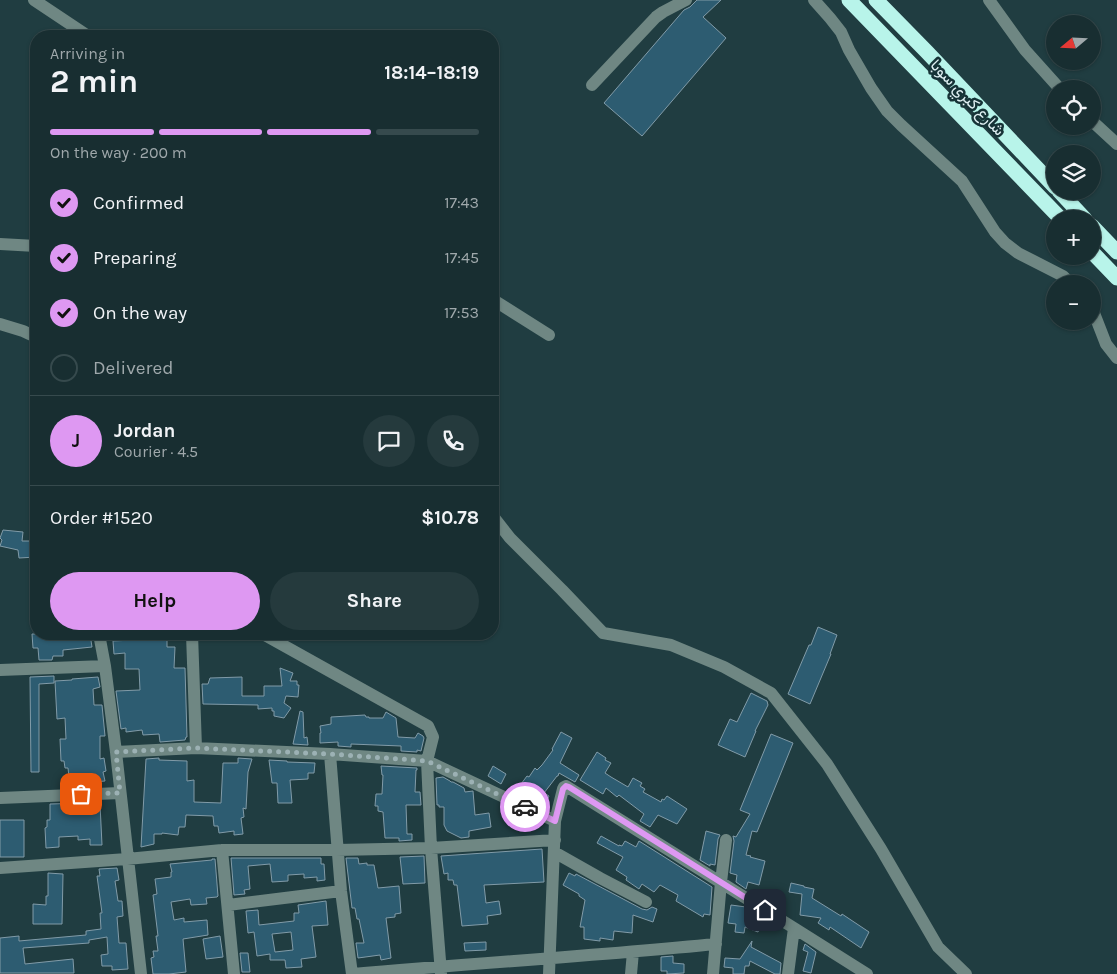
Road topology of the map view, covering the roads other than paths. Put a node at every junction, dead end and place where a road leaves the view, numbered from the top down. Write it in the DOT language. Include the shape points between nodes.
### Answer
graph roads {
  1 [pos="34,0"];
  2 [pos="686,0"];
  3 [pos="814,0"];
  4 [pos="850,0"];
  5 [pos="876,0"];
  6 [pos="989,0"];
  7 [pos="79,30"];
  8 [pos="1052,80"];
  9 [pos="592,85"];
  10 [pos="1101,129"];
  11 [pos="1117,144"];
  12 [pos="1046,177"];
  13 [pos="1068,200"];
  14 [pos="1052,210"];
  15 [pos="1077,210"];
  16 [pos="1101,235"];
  17 [pos="0,244"];
  18 [pos="30,246"];
  19 [pos="1117,252"];
  20 [pos="1101,261"];
  21 [pos="1061,275"];
  22 [pos="1117,278"];
  23 [pos="499,303"];
  24 [pos="0,324"];
  25 [pos="1101,330"];
  26 [pos="30,334"];
  27 [pos="549,335"];
  28 [pos="1117,358"];
  29 [pos="499,524"];
  30 [pos="99,640"];
  31 [pos="192,640"];
  32 [pos="273,640"];
  33 [pos="105,666"];
  34 [pos="0,670"];
  35 [pos="196,748"];
  36 [pos="116,752"];
  37 [pos="330,754"];
  38 [pos="427,761"];
  39 [pos="120,793"];
  40 [pos="0,798"];
  41 [pos="555,821"];
  42 [pos="726,840"];
  43 [pos="554,846"];
  44 [pos="431,848"];
  45 [pos="222,850"];
  46 [pos="338,850"];
  47 [pos="127,859"];
  48 [pos="0,868"];
  49 [pos="721,882"];
  50 [pos="341,891"];
  51 [pos="646,902"];
  52 [pos="228,905"];
  53 [pos="794,928"];
  54 [pos="716,944"];
  55 [pos="632,952"];
  56 [pos="550,958"];
  57 [pos="440,970"];
  58 [pos="141,974"];
  59 [pos="234,974"];
  60 [pos="352,974"];
  61 [pos="549,974"];
  62 [pos="631,974"];
  63 [pos="713,974"];
  64 [pos="788,974"];
  65 [pos="867,974"];
  66 [pos="966,974"];
  1 -- 7 [label="street"];
  2 -- 9 [label="street" via="656,17"];
  3 -- 21 [label="street" via="841,32 887,111 962,181 994,232 1018,253"];
  4 -- 14 [label="highway, شارع كبري سوبا"];
  5 -- 12 [label="highway, شارع كبري سوبا"];
  6 -- 8 [label="street" via="1025,50"];
  10 -- 11 [label="street"];
  13 -- 15 [label="highway"];
  16 -- 19 [label="highway"];
  17 -- 18 [label="street"];
  20 -- 22 [label="highway"];
  23 -- 27 [label="street"];
  24 -- 26 [label="street"];
  25 -- 28 [label="street"];
  29 -- 66 [label="street" via="603,633 671,645 724,667 771,692 827,764 938,947"];
  30 -- 33 [label="street"];
  31 -- 35 [label="street"];
  32 -- 38 [label="street" via="428,726 433,737"];
  33 -- 34 [label="street"];
  33 -- 36 [label="street"];
  35 -- 36 [label="street"];
  35 -- 37 [label="street"];
  36 -- 39 [label="street"];
  37 -- 38 [label="street"];
  37 -- 46 [label="street"];
  38 -- 41 [label="street"];
  38 -- 44 [label="street"];
  39 -- 40 [label="street"];
  39 -- 47 [label="street"];
  41 -- 43 [label="street"];
  41 -- 49 [label="street" via="563,789 569,787"];
  42 -- 49 [label="street"];
  43 -- 44 [label="street"];
  43 -- 51 [label="street"];
  43 -- 56 [label="street"];
  44 -- 46 [label="street"];
  44 -- 57 [label="street"];
  45 -- 46 [label="street"];
  45 -- 47 [label="street"];
  45 -- 52 [label="street"];
  46 -- 50 [label="street"];
  47 -- 48 [label="street"];
  47 -- 58 [label="street"];
  49 -- 53 [label="street"];
  49 -- 54 [label="street"];
  50 -- 52 [label="street"];
  50 -- 60 [label="street"];
  52 -- 59 [label="street"];
  53 -- 64 [label="street"];
  53 -- 65 [label="street"];
  54 -- 55 [label="street"];
  54 -- 63 [label="street"];
  55 -- 56 [label="street"];
  55 -- 62 [label="street"];
  56 -- 57 [label="street"];
  56 -- 61 [label="street"];
  57 -- 60 [label="street"];
}
